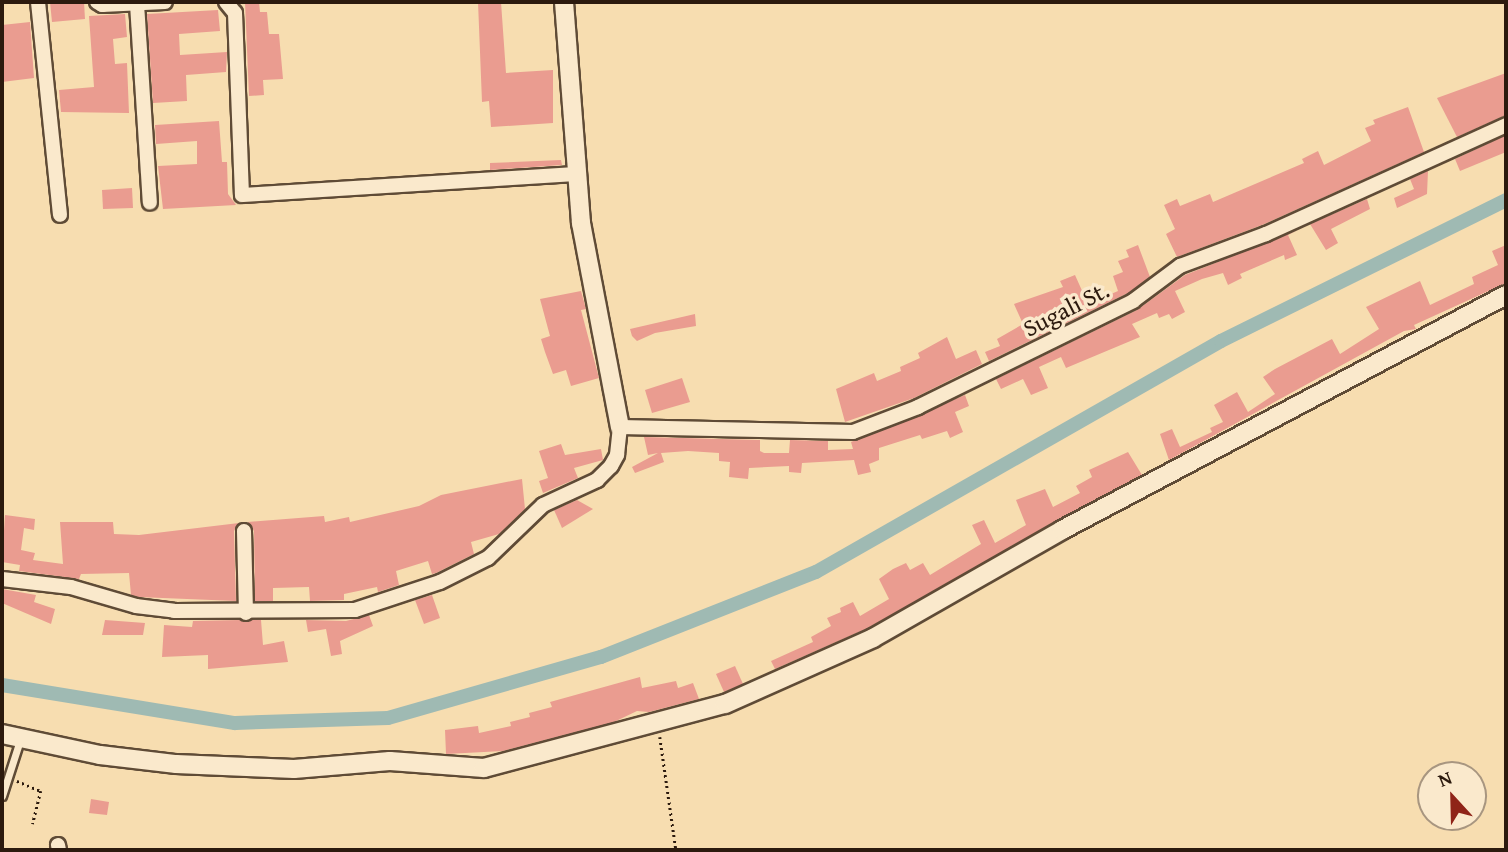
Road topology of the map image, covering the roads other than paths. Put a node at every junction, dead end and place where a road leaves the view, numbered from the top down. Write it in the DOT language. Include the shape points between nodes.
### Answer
graph roads {
  1 [pos="38,2"];
  2 [pos="97,2"];
  3 [pos="165,2"];
  4 [pos="226,2"];
  5 [pos="564,2"];
  6 [pos="137,4"];
  7 [pos="1506,125"];
  8 [pos="576,174"];
  9 [pos="150,203"];
  10 [pos="60,215"];
  11 [pos="1506,295"];
  12 [pos="621,427"];
  13 [pos="244,531"];
  14 [pos="2,579"];
  15 [pos="246,613"];
  16 [pos="2,734"];
  17 [pos="20,739"];
  18 [pos="2,796"];
  1 -- 10 [label="street"];
  2 -- 6 [label="street"];
  3 -- 6 [label="street"];
  4 -- 8 [label="street" via="235,13 242,195"];
  5 -- 8 [label="street"];
  6 -- 9 [label="street"];
  7 -- 12 [label="street, Sugali St." via="1266,234 1180,267 1133,301 918,407 853,432"];
  8 -- 12 [label="street" via="581,223"];
  11 -- 17 [label="street" via="1062,530 842,654 725,704 485,768 390,761 294,769 176,764"];
  12 -- 15 [label="street" via="617,454 597,480 543,505 488,558 440,582 355,610"];
  13 -- 15 [label="street"];
  14 -- 15 [label="street" via="71,587 136,606"];
  16 -- 17 [label="street"];
  17 -- 18 [label="lane"];
}
